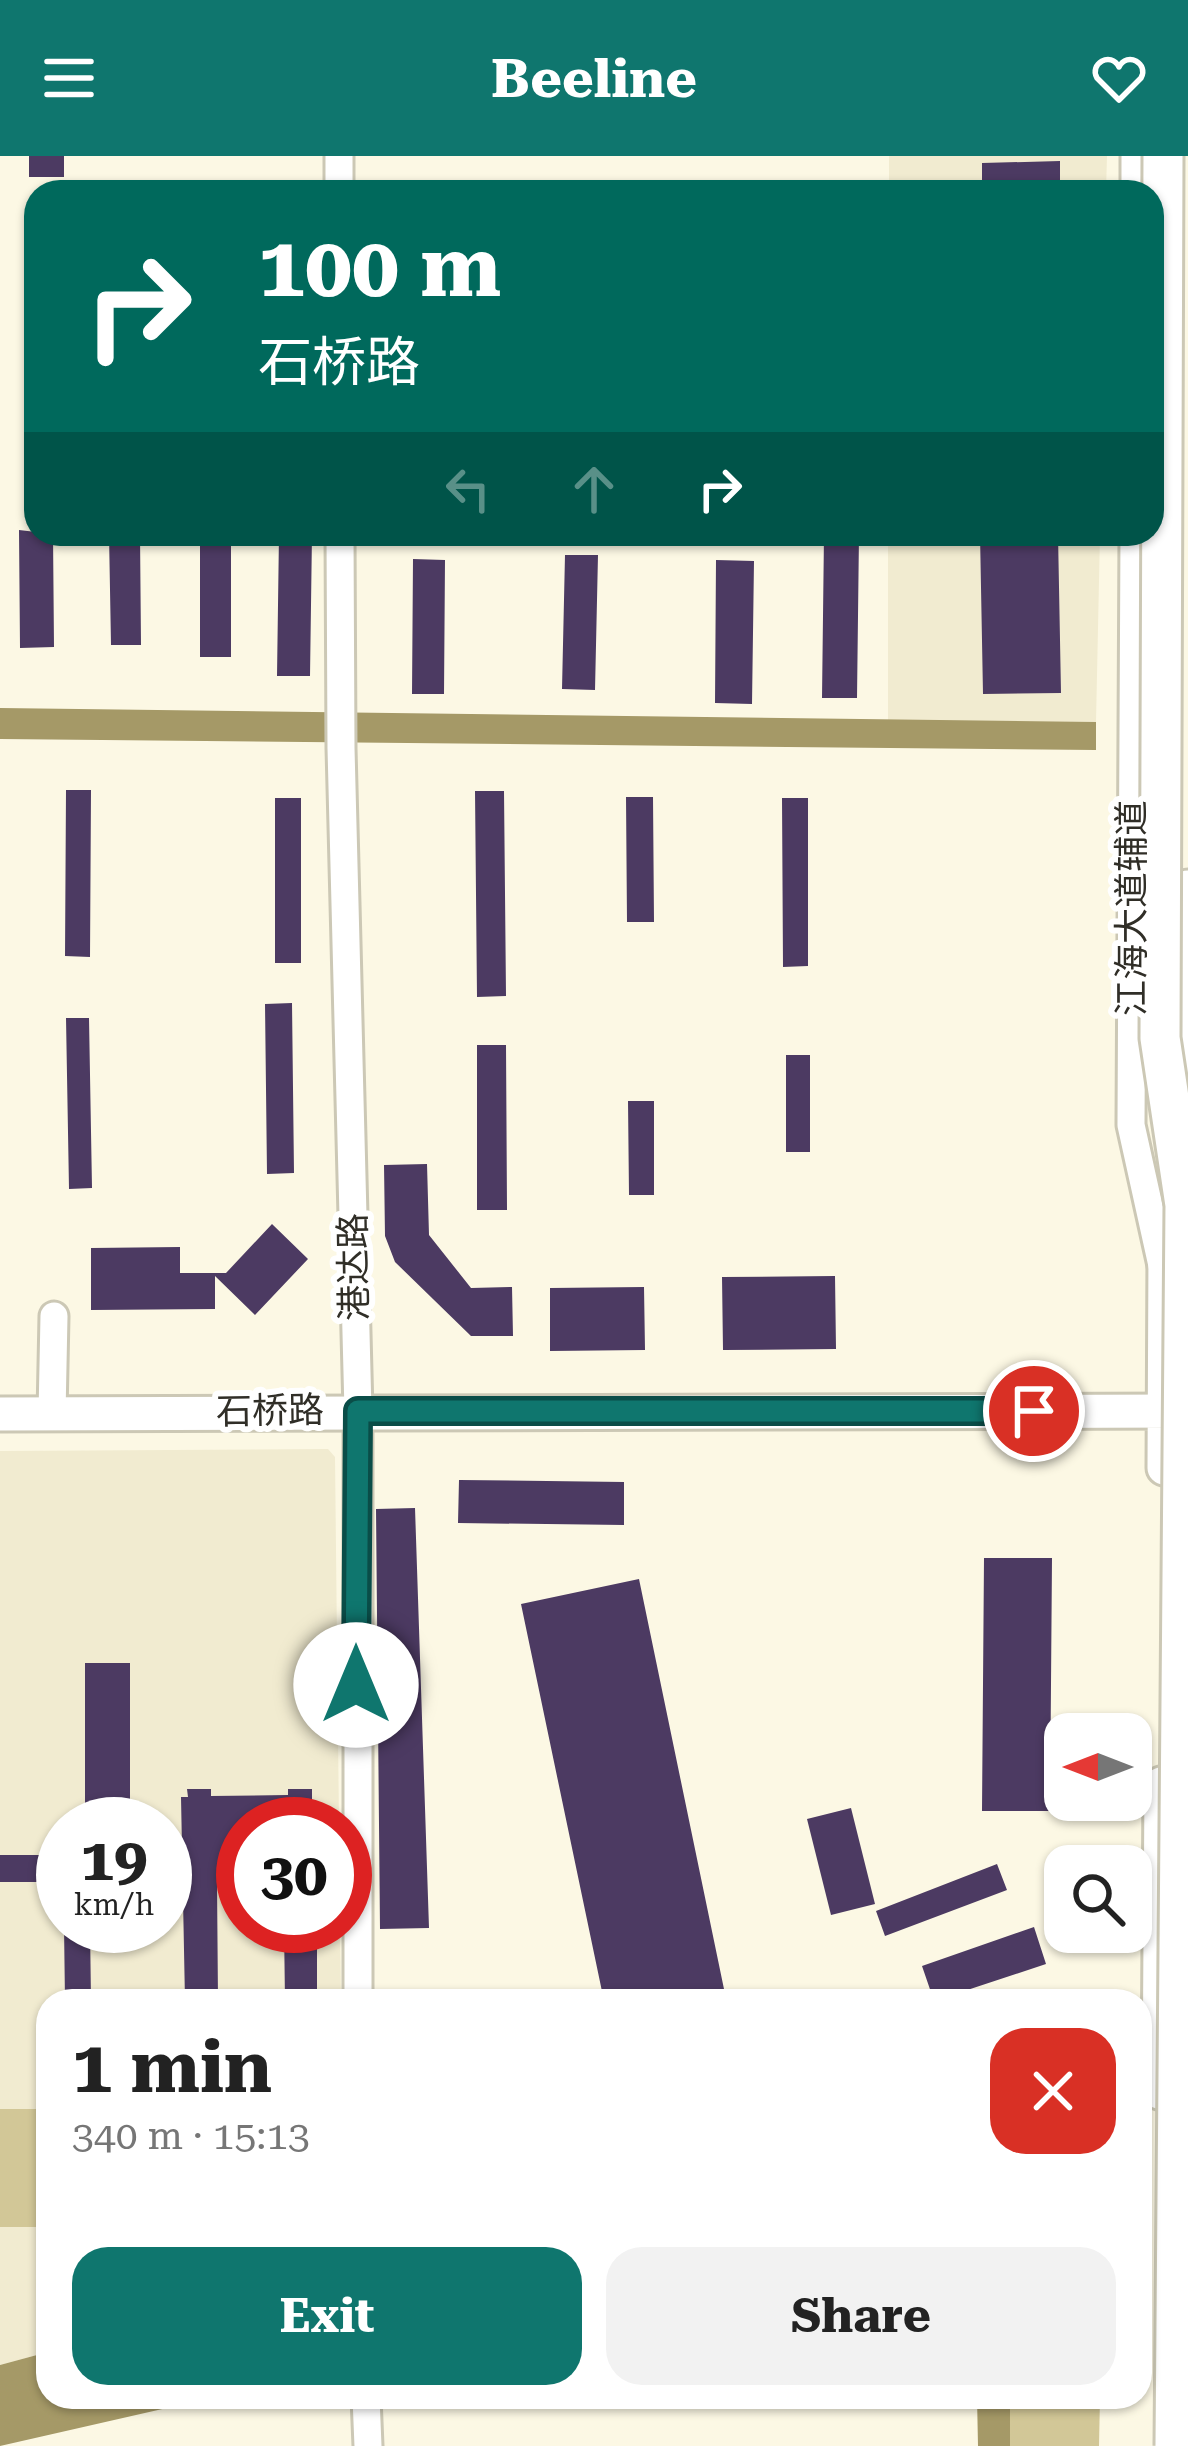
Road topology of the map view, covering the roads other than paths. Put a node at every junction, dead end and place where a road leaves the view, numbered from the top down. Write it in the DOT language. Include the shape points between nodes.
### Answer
graph roads {
  1 [pos="1179,156"];
  2 [pos="340,546"];
  3 [pos="1133,546"];
  4 [pos="1162,546"];
  5 [pos="1188,890"];
  6 [pos="1185,1204"];
  7 [pos="1165,1278"];
  8 [pos="54,1316"];
  9 [pos="0,1396"];
  10 [pos="357,1403"];
  11 [pos="1176,1403"];
  12 [pos="53,1405"];
  13 [pos="0,1414"];
  14 [pos="358,1989"];
  15 [pos="366,2409"];
  16 [pos="368,2446"];
  17 [pos="1158,2446"];
  18 [pos="1174,2446"];
  1 -- 7 [label="main road"];
  2 -- 10 [label="street, 港达路"];
  3 -- 7 [label="street, 江海大道辅道" via="1131,1125"];
  4 -- 6 [label="highway, bridge" via="1160,1038"];
  5 -- 6 [label="highway, bridge"];
  6 -- 18 [label="highway, bridge"];
  7 -- 11 [label="main road"];
  8 -- 12 [label="street"];
  9 -- 12 [label="main road, 石桥路"];
  10 -- 11 [label="main road, 石桥路"];
  10 -- 12 [label="main road, 石桥路"];
  10 -- 14 [label="street, 港达路"];
  11 -- 17 [label="main road" via="1159,1970"];
  12 -- 13 [label="main road, 石桥路"];
  15 -- 16 [label="street"];
}
